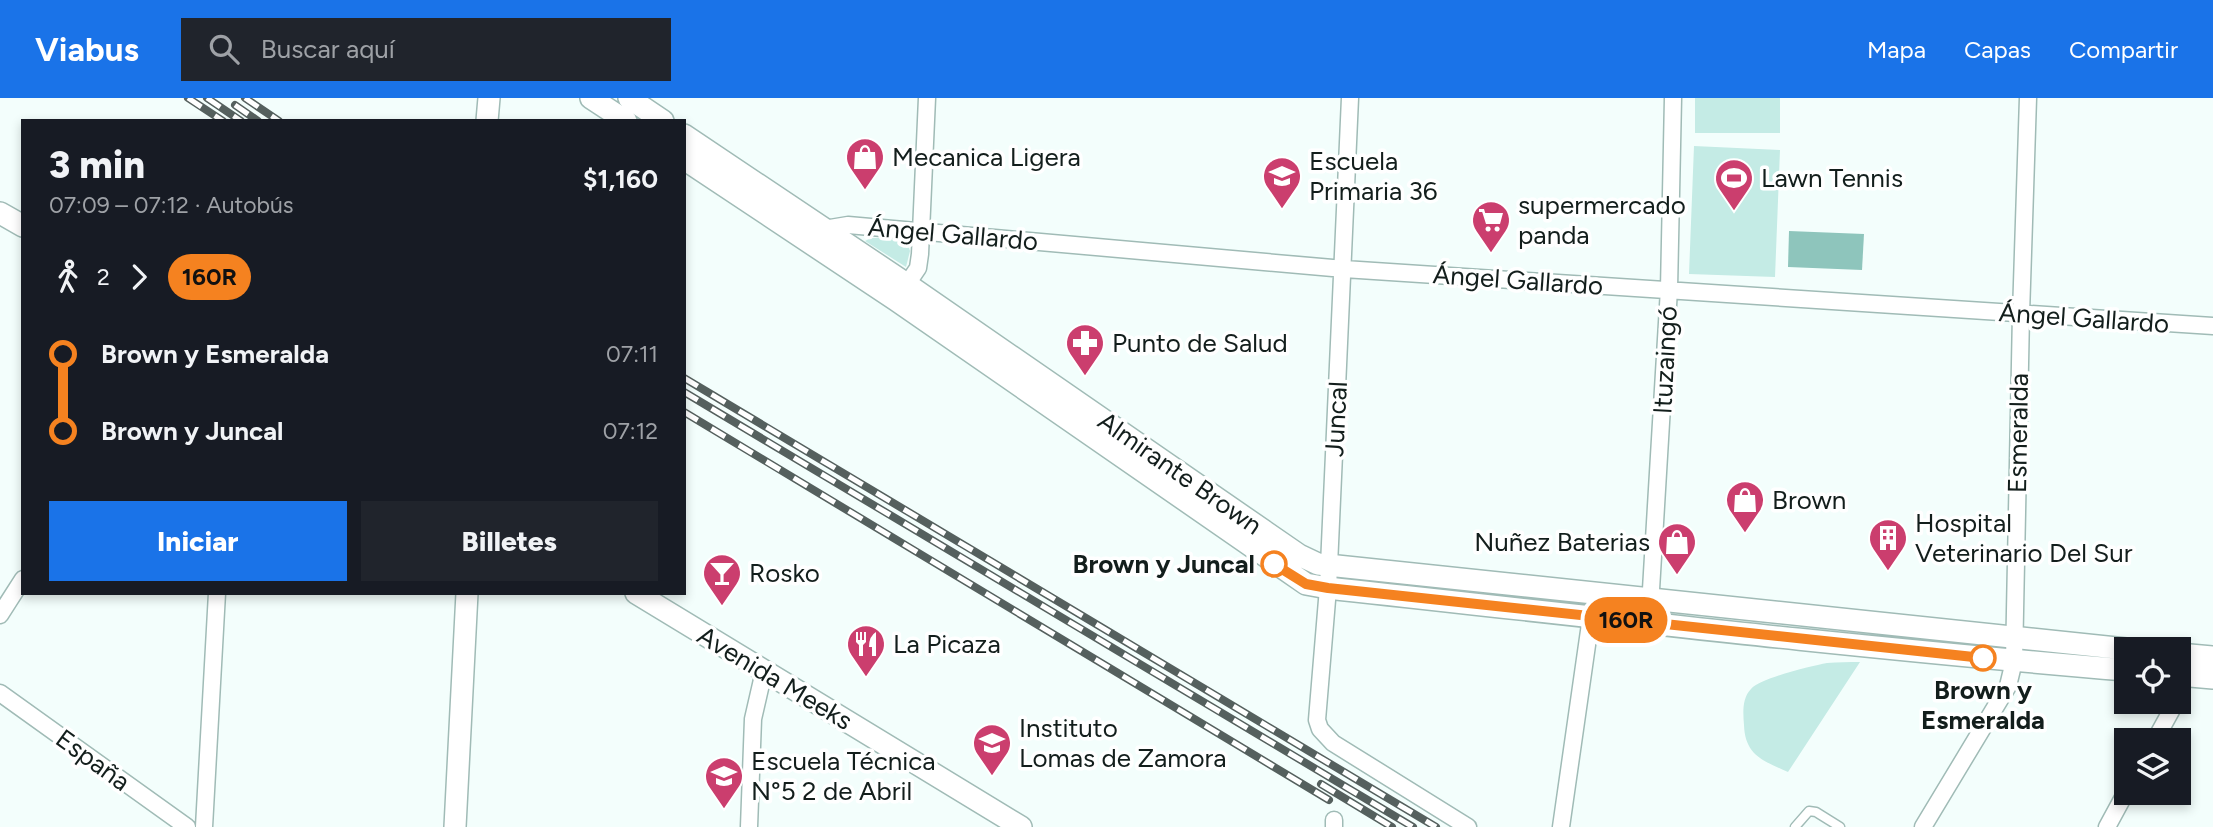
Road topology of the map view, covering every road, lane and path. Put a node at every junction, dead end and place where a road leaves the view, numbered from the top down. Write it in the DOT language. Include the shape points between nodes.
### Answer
graph roads {
  1 [pos="489,98"];
  2 [pos="591,98"];
  3 [pos="629,98"];
  4 [pos="927,98"];
  5 [pos="1350,98"];
  6 [pos="1673,98"];
  7 [pos="2028,98"];
  8 [pos="487,119"];
  9 [pos="623,119"];
  10 [pos="660,119"];
  11 [pos="686,136"];
  12 [pos="686,160"];
  13 [pos="0,213"];
  14 [pos="21,225"];
  15 [pos="824,229"];
  16 [pos="920,231"];
  17 [pos="1344,269"];
  18 [pos="1669,289"];
  19 [pos="902,292"];
  20 [pos="2021,314"];
  21 [pos="2213,327"];
  22 [pos="1328,566"];
  23 [pos="21,582"];
  24 [pos="1328,588"];
  25 [pos="217,595"];
  26 [pos="467,595"];
  27 [pos="639,595"];
  28 [pos="1650,599"];
  29 [pos="0,615"];
  30 [pos="1591,617"];
  31 [pos="1649,622"];
  32 [pos="2013,639"];
  33 [pos="2114,648"];
  34 [pos="2191,655"];
  35 [pos="2213,657"];
  36 [pos="2014,661"];
  37 [pos="2114,669"];
  38 [pos="764,671"];
  39 [pos="2191,676"];
  40 [pos="2213,678"];
  41 [pos="0,692"];
  42 [pos="2119,805"];
  43 [pos="187,827"];
  44 [pos="204,827"];
  45 [pos="455,827"];
  46 [pos="749,827"];
  47 [pos="1021,827"];
  48 [pos="1468,827"];
  49 [pos="1561,827"];
  50 [pos="1795,827"];
  51 [pos="1840,827"];
  52 [pos="1923,827"];
  53 [pos="2107,827"];
  1 -- 8 [label="main road"];
  2 -- 9 [label="main road"];
  3 -- 10 [label="main road"];
  4 -- 16 [label="street"];
  5 -- 17 [label="street, Juncal"];
  6 -- 18 [label="street, Ituzaingó"];
  7 -- 20 [label="street, Esmeralda"];
  11 -- 15 [label="main road, Almirante Brown"];
  12 -- 19 [label="main road, Almirante Brown"];
  13 -- 14 [label="main road"];
  15 -- 16 [label="street, Ángel Gallardo" via="848,225"];
  15 -- 19 [label="main road, Almirante Brown"];
  16 -- 17 [label="street, Ángel Gallardo"];
  16 -- 19 [label="street" via="918,268"];
  17 -- 18 [label="street, Ángel Gallardo"];
  17 -- 22 [label="street, Juncal"];
  18 -- 20 [label="street, Ángel Gallardo"];
  18 -- 28 [label="street, Ituzaingó"];
  19 -- 22 [label="main road, Almirante Brown" via="1298,555"];
  19 -- 24 [label="main road, Almirante Brown" via="1297,579"];
  20 -- 21 [label="street, Ángel Gallardo"];
  20 -- 32 [label="street, Esmeralda"];
  22 -- 24 [label="street, Juncal"];
  22 -- 28 [label="main road, Almirante Brown"];
  23 -- 29 [label="street"];
  24 -- 30 [label="main road, Almirante Brown"];
  24 -- 48 [label="street, Juncal" via="1317,720 1326,737"];
  25 -- 44 [label="street"];
  26 -- 45 [label="main road"];
  27 -- 38 [label="main road, Avenida Meeks"];
  28 -- 31 [label="street, Ituzaingó"];
  28 -- 32 [label="main road, Almirante Brown"];
  30 -- 31 [label="main road, Almirante Brown"];
  30 -- 49 [label="street"];
  31 -- 36 [label="main road, Almirante Brown"];
  32 -- 33 [label="main road, Almirante Brown"];
  32 -- 36 [label="street, Esmeralda"];
  34 -- 35 [label="main road"];
  36 -- 37 [label="main road, Almirante Brown"];
  36 -- 52 [label="street, Esmeralda" via="2008,685"];
  38 -- 46 [label="street" via="753,719"];
  38 -- 47 [label="main road, Avenida Meeks"];
  39 -- 40 [label="main road"];
  41 -- 43 [label="street, España"];
  42 -- 53 [label="street"];
  50 -- 51 [label="lane" via="1809,811"];
}
